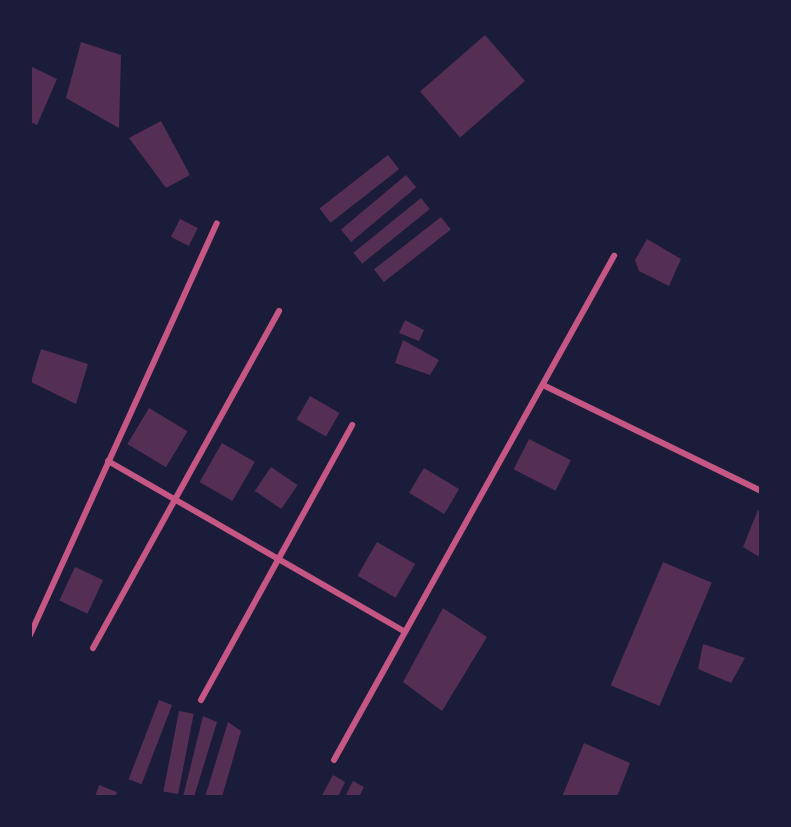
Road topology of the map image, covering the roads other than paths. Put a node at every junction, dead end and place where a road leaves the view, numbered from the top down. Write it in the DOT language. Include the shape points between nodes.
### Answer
graph roads {
  1 [pos="217,223"];
  2 [pos="614,256"];
  3 [pos="279,311"];
  4 [pos="543,385"];
  5 [pos="352,425"];
  6 [pos="108,461"];
  7 [pos="761,491"];
  8 [pos="174,498"];
  9 [pos="280,559"];
  10 [pos="404,631"];
  11 [pos="30,635"];
  12 [pos="93,648"];
  13 [pos="201,700"];
  14 [pos="334,760"];
  1 -- 6 [label="street"];
  2 -- 4 [label="street"];
  3 -- 8 [label="street"];
  4 -- 7 [label="street"];
  4 -- 10 [label="street"];
  5 -- 9 [label="street"];
  6 -- 8 [label="street"];
  6 -- 11 [label="street"];
  8 -- 9 [label="street"];
  8 -- 12 [label="street"];
  9 -- 10 [label="street"];
  9 -- 13 [label="street"];
  10 -- 14 [label="street"];
}
